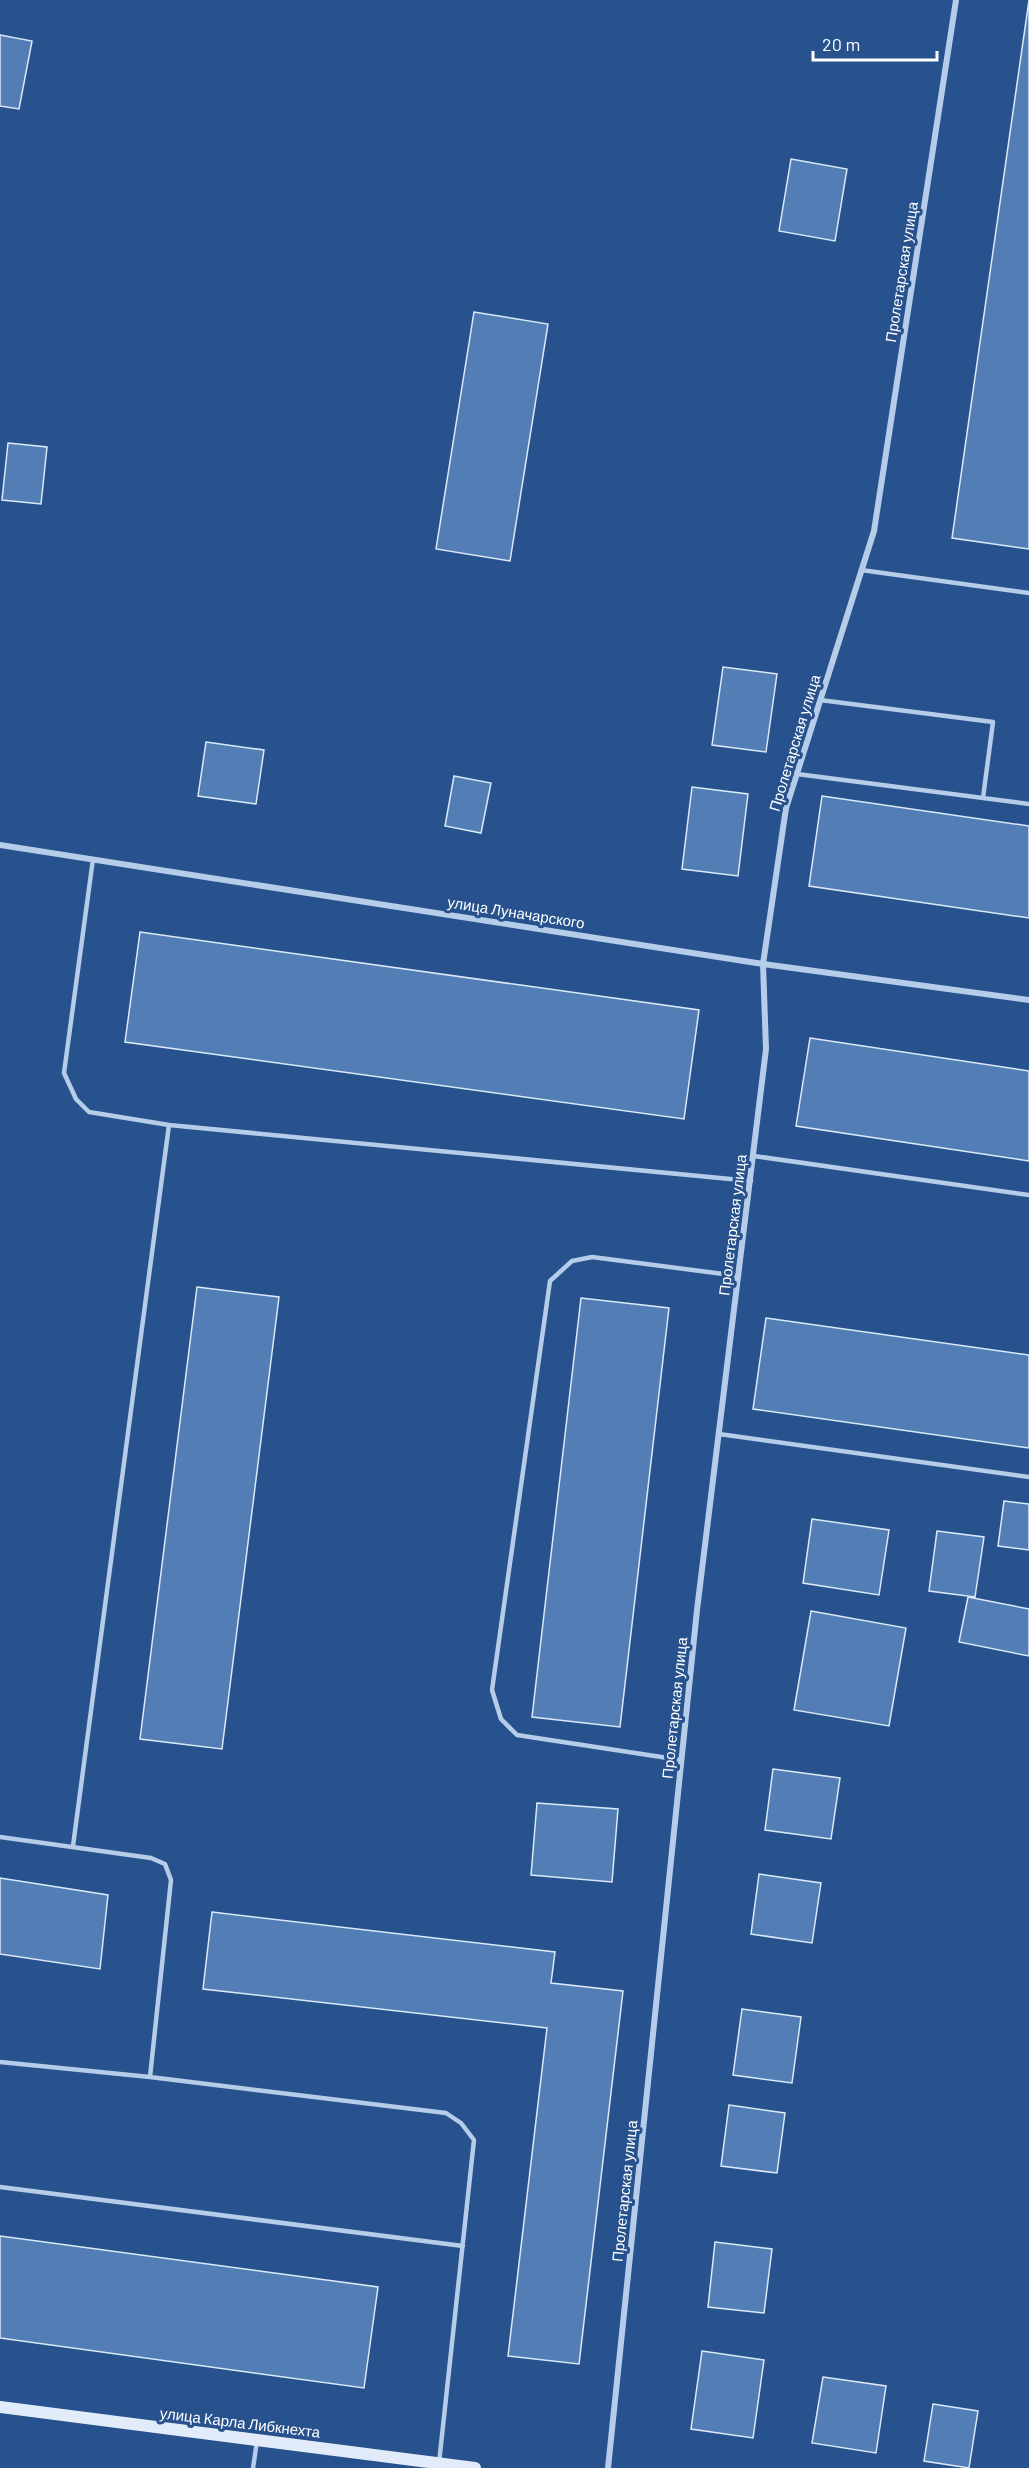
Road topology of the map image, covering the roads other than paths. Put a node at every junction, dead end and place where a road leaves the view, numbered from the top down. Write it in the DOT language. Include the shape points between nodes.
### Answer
graph roads {
  1 [pos="956,0"];
  2 [pos="861,570"];
  3 [pos="1029,593"];
  4 [pos="820,700"];
  5 [pos="797,774"];
  6 [pos="984,798"];
  7 [pos="1029,804"];
  8 [pos="0,845"];
  9 [pos="93,859"];
  10 [pos="764,963"];
  11 [pos="1029,1000"];
  12 [pos="169,1125"];
  13 [pos="754,1156"];
  14 [pos="751,1181"];
  15 [pos="1029,1195"];
  16 [pos="739,1276"];
  17 [pos="719,1434"];
  18 [pos="1029,1477"];
  19 [pos="681,1760"];
  20 [pos="0,1837"];
  21 [pos="73,1846"];
  22 [pos="0,2062"];
  23 [pos="150,2077"];
  24 [pos="0,2187"];
  25 [pos="463,2247"];
  26 [pos="0,2407"];
  27 [pos="257,2440"];
  28 [pos="439,2466"];
  29 [pos="253,2468"];
  30 [pos="475,2468"];
  31 [pos="608,2468"];
  1 -- 2 [label="street, Пролетарская улица" via="874,531"];
  2 -- 3 [label="lane"];
  2 -- 4 [label="street, Пролетарская улица"];
  4 -- 5 [label="street, Пролетарская улица"];
  4 -- 6 [label="lane" via="993,722"];
  5 -- 6 [label="lane"];
  5 -- 10 [label="street, Пролетарская улица" via="786,808"];
  6 -- 7 [label="lane"];
  8 -- 9 [label="street, улица Луначарского"];
  9 -- 10 [label="street, улица Луначарского"];
  9 -- 12 [label="lane" via="64,1073 76,1099 89,1112"];
  10 -- 11 [label="street, улица Луначарского"];
  10 -- 13 [label="street, Пролетарская улица" via="766,1049"];
  12 -- 14 [label="lane"];
  12 -- 21 [label="lane"];
  13 -- 14 [label="street, Пролетарская улица"];
  13 -- 15 [label="lane"];
  14 -- 16 [label="street, Пролетарская улица"];
  16 -- 17 [label="street, Пролетарская улица"];
  16 -- 19 [label="lane" via="592,1257 572,1261 550,1281 492,1690 501,1719 517,1736"];
  17 -- 18 [label="lane"];
  17 -- 19 [label="street, Пролетарская улица"];
  19 -- 31 [label="street, Пролетарская улица"];
  20 -- 21 [label="lane"];
  21 -- 23 [label="lane" via="151,1858 165,1864 171,1881"];
  22 -- 23 [label="lane"];
  23 -- 25 [label="lane" via="446,2113 461,2123 474,2140"];
  24 -- 25 [label="lane"];
  25 -- 28 [label="lane"];
  26 -- 27 [label="street, улица Карла Либкнехта"];
  27 -- 28 [label="street, улица Карла Либкнехта"];
  27 -- 29 [label="lane"];
  28 -- 30 [label="street, улица Карла Либкнехта"];
}
